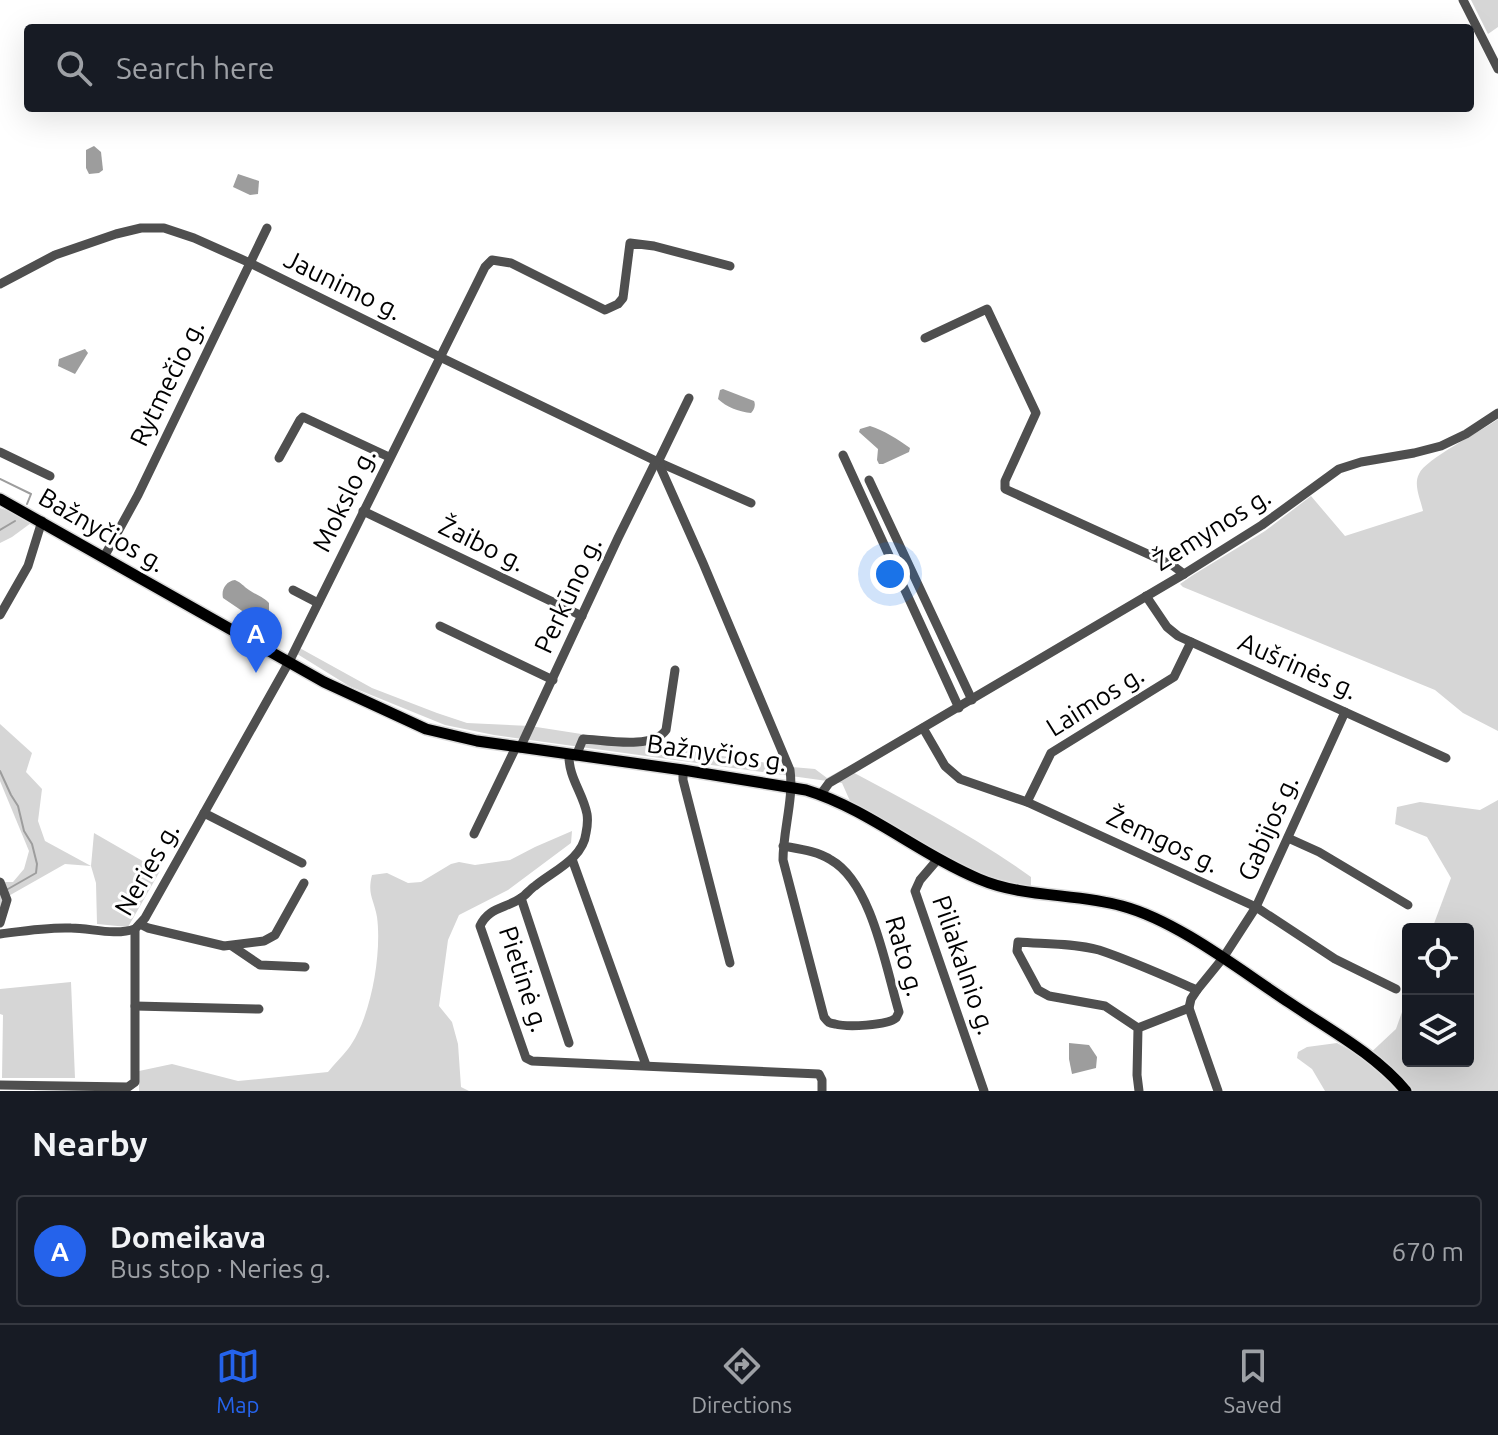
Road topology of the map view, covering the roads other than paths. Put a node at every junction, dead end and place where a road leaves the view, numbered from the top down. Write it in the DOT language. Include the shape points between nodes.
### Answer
graph roads {
  1 [pos="1463,0"];
  2 [pos="1498,69"];
  3 [pos="267,228"];
  4 [pos="250,263"];
  5 [pos="730,266"];
  6 [pos="0,284"];
  7 [pos="925,338"];
  8 [pos="440,357"];
  9 [pos="689,398"];
  10 [pos="1498,413"];
  11 [pos="0,452"];
  12 [pos="843,455"];
  13 [pos="389,457"];
  14 [pos="279,458"];
  15 [pos="657,461"];
  16 [pos="50,476"];
  17 [pos="869,480"];
  18 [pos="0,499"];
  19 [pos="751,503"];
  20 [pos="363,511"];
  21 [pos="42,521"];
  22 [pos="104,557"];
  23 [pos="1184,574"];
  24 [pos="293,590"];
  25 [pos="1146,596"];
  26 [pos="318,603"];
  27 [pos="0,615"];
  28 [pos="582,616"];
  29 [pos="440,626"];
  30 [pos="1191,642"];
  31 [pos="289,662"];
  32 [pos="675,670"];
  33 [pos="553,680"];
  34 [pos="972,700"];
  35 [pos="959,708"];
  36 [pos="1345,712"];
  37 [pos="923,728"];
  38 [pos="518,747"];
  39 [pos="573,755"];
  40 [pos="1446,758"];
  41 [pos="683,770"];
  42 [pos="790,786"];
  43 [pos="821,794"];
  44 [pos="1027,802"];
  45 [pos="204,813"];
  46 [pos="474,834"];
  47 [pos="1288,838"];
  48 [pos="783,846"];
  49 [pos="572,859"];
  50 [pos="938,859"];
  51 [pos="302,863"];
  52 [pos="304,883"];
  53 [pos="1,885"];
  54 [pos="521,898"];
  55 [pos="1408,905"];
  56 [pos="1256,907"];
  57 [pos="0,923"];
  58 [pos="137,927"];
  59 [pos="0,934"];
  60 [pos="232,946"];
  61 [pos="1223,958"];
  62 [pos="730,963"];
  63 [pos="305,967"];
  64 [pos="1396,989"];
  65 [pos="1197,990"];
  66 [pos="135,1006"];
  67 [pos="1189,1008"];
  68 [pos="259,1009"];
  69 [pos="1138,1028"];
  70 [pos="569,1043"];
  71 [pos="646,1065"];
  72 [pos="0,1085"];
  73 [pos="822,1091"];
  74 [pos="984,1091"];
  75 [pos="1139,1091"];
  76 [pos="1218,1091"];
  77 [pos="1406,1091"];
  1 -- 2 [label="street"];
  3 -- 4 [label="street, Rytmečio g."];
  4 -- 6 [label="street, Jaunimo g." via="164,228 141,228 55,255"];
  4 -- 8 [label="street, Jaunimo g."];
  4 -- 22 [label="street, Rytmečio g."];
  5 -- 8 [label="street, Mokslo g." via="630,243 623,298 605,310 511,263 492,260"];
  7 -- 23 [label="street" via="987,309 1036,413 1005,489"];
  8 -- 13 [label="street, Mokslo g."];
  8 -- 15 [label="street, Jaunimo g."];
  9 -- 15 [label="street, Perkūno g."];
  10 -- 23 [label="street, Žemynos g." via="1441,446 1339,469"];
  11 -- 16 [label="street"];
  12 -- 35 [label="street"];
  13 -- 14 [label="street" via="303,417"];
  13 -- 20 [label="street, Mokslo g."];
  15 -- 19 [label="street, Jaunimo g."];
  15 -- 28 [label="street, Perkūno g."];
  15 -- 42 [label="street" via="787,762"];
  17 -- 34 [label="street"];
  18 -- 21 [label="main road, Bažnyčios g."];
  20 -- 26 [label="street, Mokslo g."];
  20 -- 28 [label="street, Žaibo g."];
  21 -- 22 [label="main road, Bažnyčios g."];
  21 -- 27 [label="street" via="28,566"];
  22 -- 31 [label="main road, Bažnyčios g."];
  23 -- 25 [label="street, Žemynos g."];
  24 -- 26 [label="street"];
  25 -- 30 [label="street, Aušrinės g." via="1167,627"];
  25 -- 34 [label="street, Žemynos g."];
  26 -- 31 [label="street, Mokslo g."];
  28 -- 33 [label="street, Perkūno g."];
  29 -- 33 [label="street"];
  30 -- 36 [label="street, Aušrinės g."];
  30 -- 44 [label="street, Laimos g." via="1174,677 1051,753"];
  31 -- 38 [label="main road, Bažnyčios g." via="426,729"];
  31 -- 45 [label="street, Neries g."];
  32 -- 39 [label="street" via="661,736 643,742 583,739"];
  33 -- 38 [label="street, Perkūno g."];
  34 -- 35 [label="street, Žemynos g."];
  35 -- 37 [label="street, Žemynos g."];
  36 -- 40 [label="street, Aušrinės g."];
  36 -- 47 [label="street, Gabijos g."];
  37 -- 43 [label="street, Žemynos g." via="829,783"];
  37 -- 44 [label="street, Žemgos g." via="945,766 960,779"];
  38 -- 39 [label="main road, Bažnyčios g."];
  38 -- 46 [label="street, Perkūno g."];
  39 -- 41 [label="main road, Bažnyčios g."];
  39 -- 49 [label="street" via="569,766 587,815 586,838"];
  41 -- 42 [label="main road, Bažnyčios g."];
  41 -- 62 [label="street"];
  42 -- 43 [label="main road, Bažnyčios g."];
  42 -- 48 [label="street, Rato g."];
  43 -- 50 [label="main road, Bažnyčios g."];
  44 -- 56 [label="street, Žemgos g."];
  45 -- 51 [label="street"];
  45 -- 58 [label="street, Neries g."];
  47 -- 55 [label="street"];
  47 -- 56 [label="street, Gabijos g."];
  48 -- 48 [label="street, Rato g." via="833,861 849,875 871,914 899,1012 893,1020 838,1025 824,1017 785,872"];
  49 -- 54 [label="street, Pietinė g."];
  49 -- 71 [label="street"];
  50 -- 61 [label="main road, Bažnyčios g." via="1004,887 1125,906"];
  50 -- 74 [label="street, Piliakalnio g." via="915,891"];
  52 -- 60 [label="street" via="275,935"];
  53 -- 57 [label="street" via="7,903"];
  54 -- 70 [label="street"];
  54 -- 71 [label="street, Pietinė g." via="493,910 480,926 526,1058"];
  56 -- 61 [label="street, Gabijos g."];
  56 -- 64 [label="street, Žemgos g." via="1335,959"];
  58 -- 59 [label="street" via="126,932 62,928"];
  58 -- 60 [label="street"];
  58 -- 66 [label="street, Neries g."];
  60 -- 63 [label="street" via="260,965"];
  61 -- 65 [label="street, Gabijos g."];
  61 -- 77 [label="main road, Bažnyčios g." via="1369,1055"];
  65 -- 67 [label="street, Gabijos g."];
  65 -- 69 [label="street" via="1097,950 1018,942 1017,951 1038,990 1105,1006"];
  66 -- 68 [label="street"];
  66 -- 72 [label="street, Neries g." via="133,1085"];
  67 -- 69 [label="street"];
  67 -- 76 [label="street"];
  69 -- 75 [label="street"];
  71 -- 73 [label="street, Pietinė g." via="819,1074"];
}
